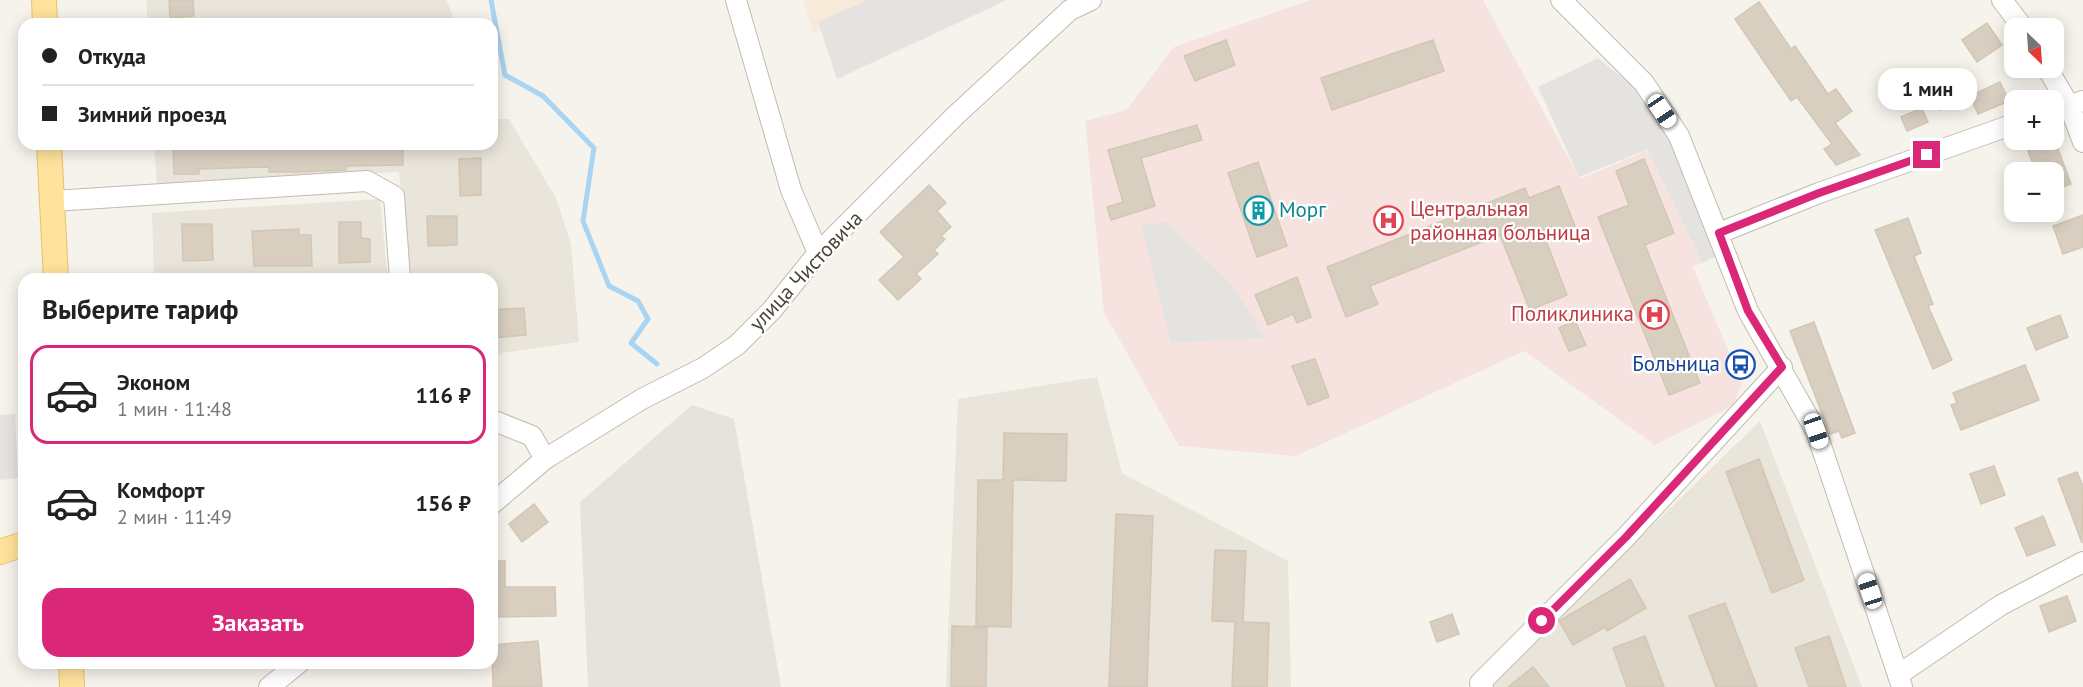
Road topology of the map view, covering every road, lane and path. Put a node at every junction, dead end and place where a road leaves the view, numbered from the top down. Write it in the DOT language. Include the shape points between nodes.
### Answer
graph roads {
  1 [pos="44,0"];
  2 [pos="736,0"];
  3 [pos="1090,0"];
  4 [pos="1561,0"];
  5 [pos="2002,0"];
  6 [pos="45,18"];
  7 [pos="2016,18"];
  8 [pos="2053,78"];
  9 [pos="2069,106"];
  10 [pos="2004,128"];
  11 [pos="2083,142"];
  12 [pos="49,150"];
  13 [pos="53,201"];
  14 [pos="1719,233"];
  15 [pos="818,253"];
  16 [pos="56,273"];
  17 [pos="400,273"];
  18 [pos="1782,367"];
  19 [pos="498,422"];
  20 [pos="545,459"];
  21 [pos="498,499"];
  22 [pos="18,546"];
  23 [pos="0,552"];
  24 [pos="2083,562"];
  25 [pos="71,669"];
  26 [pos="292,669"];
  27 [pos="1900,681"];
  28 [pos="1481,685"];
  29 [pos="72,687"];
  30 [pos="269,687"];
  1 -- 6 [label="main road"];
  2 -- 15 [label="street" via="791,190"];
  3 -- 15 [label="street, улица Чистовича" via="1070,10 956,115"];
  4 -- 14 [label="street" via="1644,83 1679,136"];
  5 -- 7 [label="street"];
  8 -- 9 [label="street"];
  9 -- 11 [label="street"];
  10 -- 14 [label="street"];
  12 -- 13 [label="main road"];
  13 -- 16 [label="main road"];
  13 -- 17 [label="street" via="367,181 394,196"];
  14 -- 18 [label="street" via="1748,311"];
  15 -- 20 [label="street, улица Чистовича" via="772,310 737,345"];
  18 -- 27 [label="street" via="1816,431"];
  18 -- 28 [label="street" via="1626,537"];
  19 -- 20 [label="street" via="532,436"];
  20 -- 21 [label="street, улица Чистовича"];
  22 -- 23 [label="main road"];
  24 -- 27 [label="street" via="2001,605"];
  25 -- 29 [label="main road"];
  26 -- 30 [label="street"];
}
